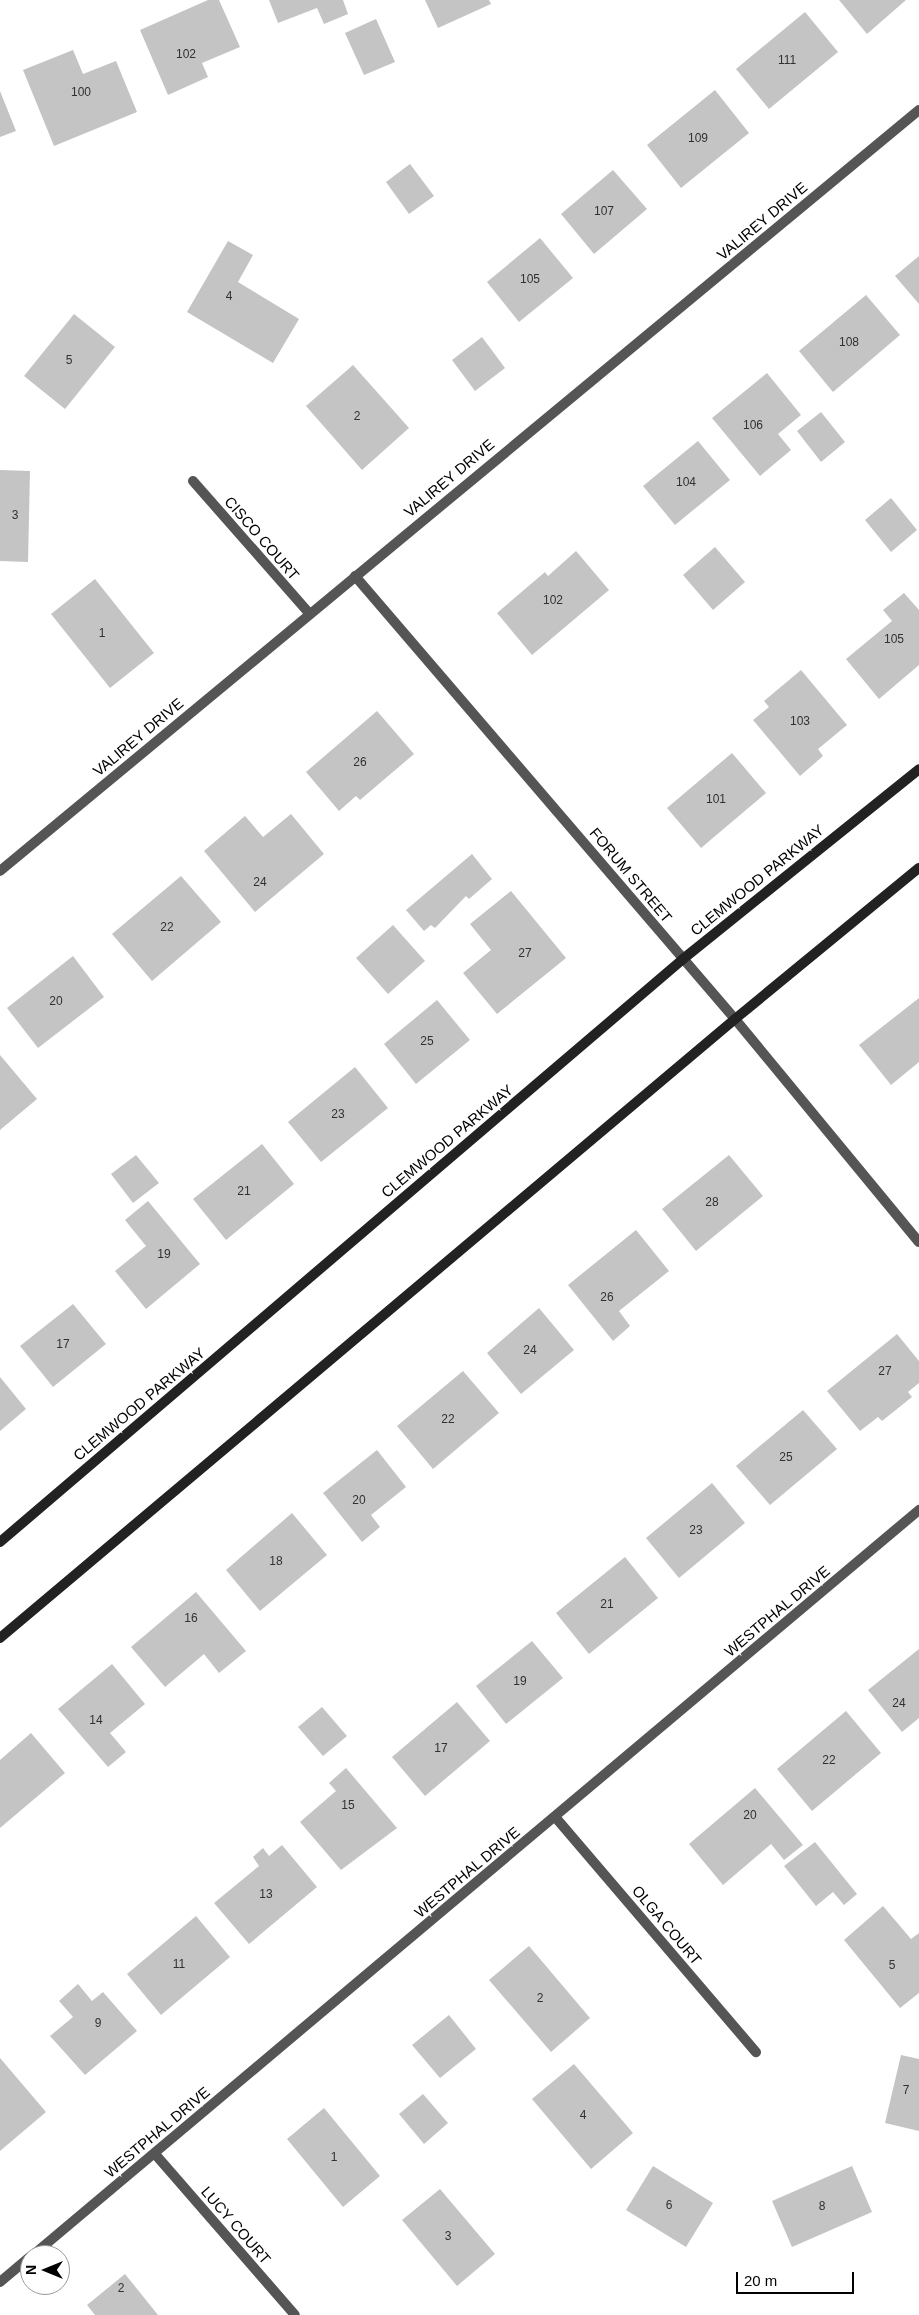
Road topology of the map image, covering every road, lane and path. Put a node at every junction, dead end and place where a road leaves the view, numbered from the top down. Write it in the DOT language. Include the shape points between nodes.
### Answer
graph roads {
  1 [pos="919,110"];
  2 [pos="193,481"];
  3 [pos="355,576"];
  4 [pos="309,613"];
  5 [pos="919,769"];
  6 [pos="919,868"];
  7 [pos="0,871"];
  8 [pos="683,959"];
  9 [pos="735,1019"];
  10 [pos="919,1242"];
  11 [pos="919,1510"];
  12 [pos="0,1542"];
  13 [pos="0,1638"];
  14 [pos="556,1818"];
  15 [pos="756,2052"];
  16 [pos="155,2154"];
  17 [pos="44,2245"];
  18 [pos="20,2265"];
  19 [pos="0,2282"];
  20 [pos="295,2315"];
  1 -- 3 [label="street, VALIREY DRIVE"];
  2 -- 4 [label="street, CISCO COURT"];
  3 -- 4 [label="street, VALIREY DRIVE"];
  3 -- 8 [label="street, FORUM STREET"];
  4 -- 7 [label="street, VALIREY DRIVE"];
  5 -- 8 [label="street, CLEMWOOD PARKWAY"];
  6 -- 9 [label="street"];
  8 -- 9 [label="street, FORUM STREET"];
  8 -- 12 [label="street, CLEMWOOD PARKWAY"];
  9 -- 10 [label="street, FORUM STREET"];
  9 -- 13 [label="street"];
  11 -- 14 [label="street, WESTPHAL DRIVE"];
  14 -- 15 [label="street, OLGA COURT"];
  14 -- 16 [label="street, WESTPHAL DRIVE"];
  16 -- 17 [label="street, WESTPHAL DRIVE"];
  16 -- 20 [label="street, LUCY COURT"];
  18 -- 19 [label="street, WESTPHAL DRIVE"];
}
